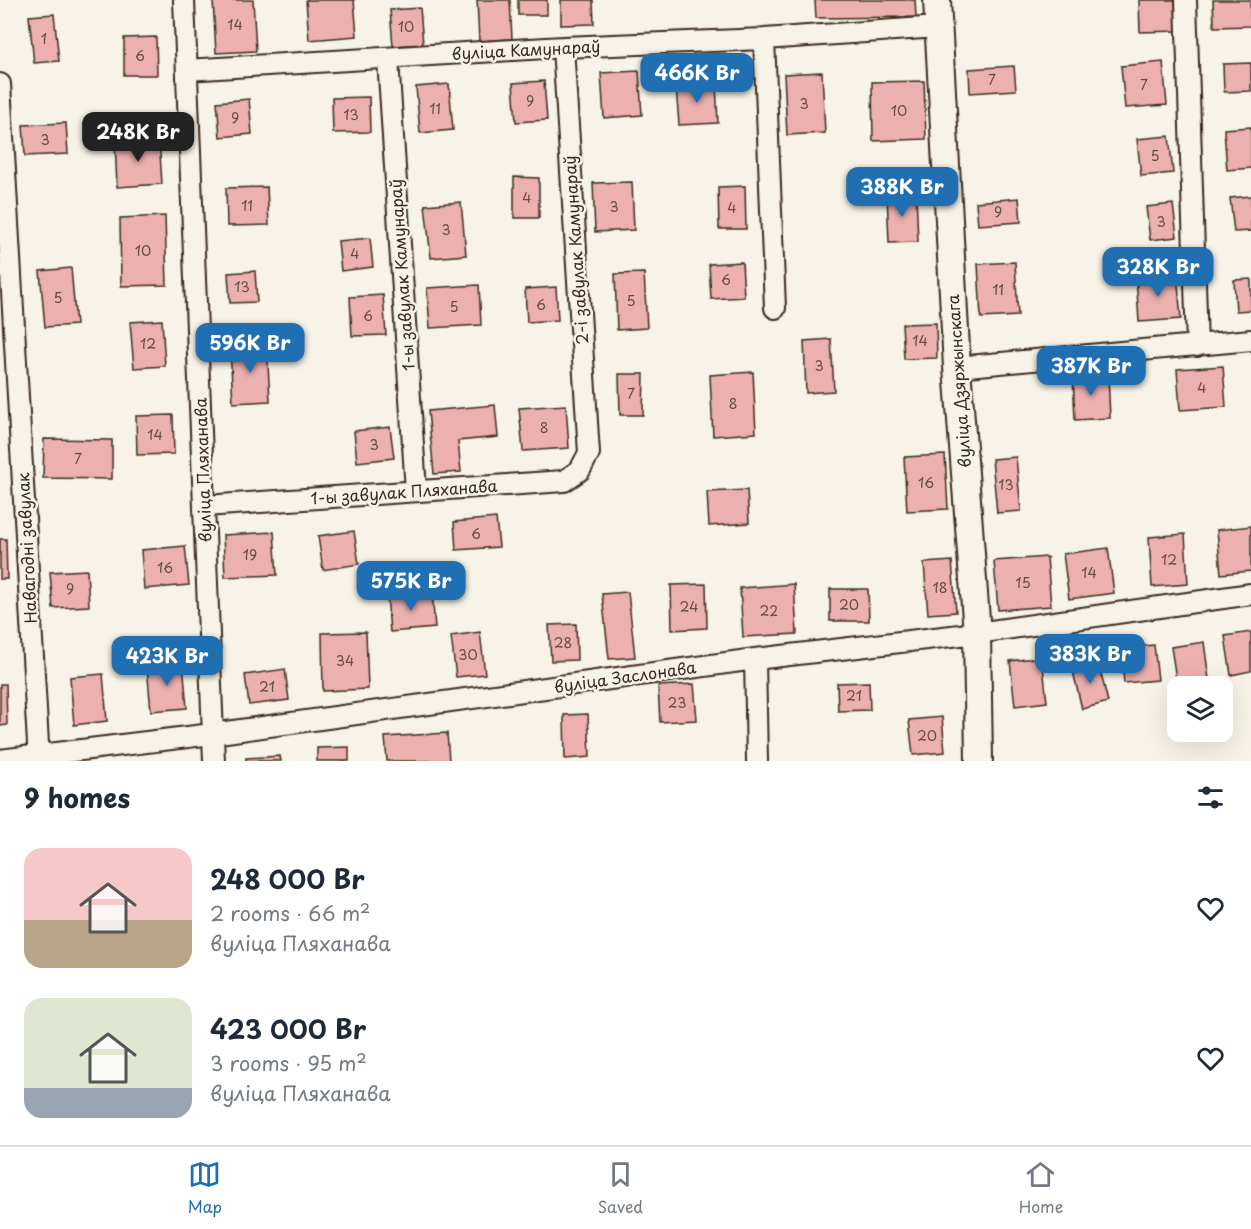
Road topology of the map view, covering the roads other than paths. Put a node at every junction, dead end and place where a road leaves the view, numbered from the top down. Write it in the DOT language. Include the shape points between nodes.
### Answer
graph roads {
  1 [pos="184,0"];
  2 [pos="937,0"];
  3 [pos="1186,0"];
  4 [pos="938,27"];
  5 [pos="764,39"];
  6 [pos="563,47"];
  7 [pos="388,59"];
  8 [pos="187,70"];
  9 [pos="0,84"];
  10 [pos="775,308"];
  11 [pos="1251,340"];
  12 [pos="1197,346"];
  13 [pos="957,367"];
  14 [pos="589,453"];
  15 [pos="416,491"];
  16 [pos="205,506"];
  17 [pos="1251,594"];
  18 [pos="976,633"];
  19 [pos="755,658"];
  20 [pos="212,735"];
  21 [pos="39,758"];
  22 [pos="0,760"];
  23 [pos="214,761"];
  24 [pos="758,761"];
  25 [pos="979,761"];
  1 -- 8 [label="street, вуліца Пляханава"];
  2 -- 4 [label="street, вуліца Дзяржынскага"];
  3 -- 12 [label="street"];
  4 -- 5 [label="street, вуліца Камунараў"];
  4 -- 13 [label="street, вуліца Дзяржынскага"];
  5 -- 6 [label="street, вуліца Камунараў"];
  5 -- 10 [label="street"];
  6 -- 7 [label="street, вуліца Камунараў"];
  6 -- 14 [label="street, 2-і завулак Камунараў"];
  7 -- 8 [label="street, вуліца Камунараў"];
  7 -- 15 [label="street, 1-ы завулак Камунараў"];
  8 -- 16 [label="street, вуліца Пляханава"];
  9 -- 21 [label="street, Навагодні завулак"];
  11 -- 12 [label="street"];
  12 -- 13 [label="street"];
  13 -- 18 [label="street, вуліца Дзяржынскага"];
  14 -- 15 [label="street, 1-ы завулак Пляханава" via="580,470 564,481"];
  15 -- 16 [label="street, 1-ы завулак Пляханава"];
  16 -- 20 [label="street, вуліца Пляханава"];
  17 -- 18 [label="street, вуліца Заслонава"];
  18 -- 19 [label="street, вуліца Заслонава"];
  18 -- 25 [label="street, вуліца Дзяржынскага"];
  19 -- 20 [label="street, вуліца Заслонава"];
  19 -- 24 [label="street"];
  20 -- 21 [label="street, вуліца Заслонава"];
  20 -- 23 [label="street, вуліца Пляханава"];
  21 -- 22 [label="street, вуліца Заслонава"];
}
